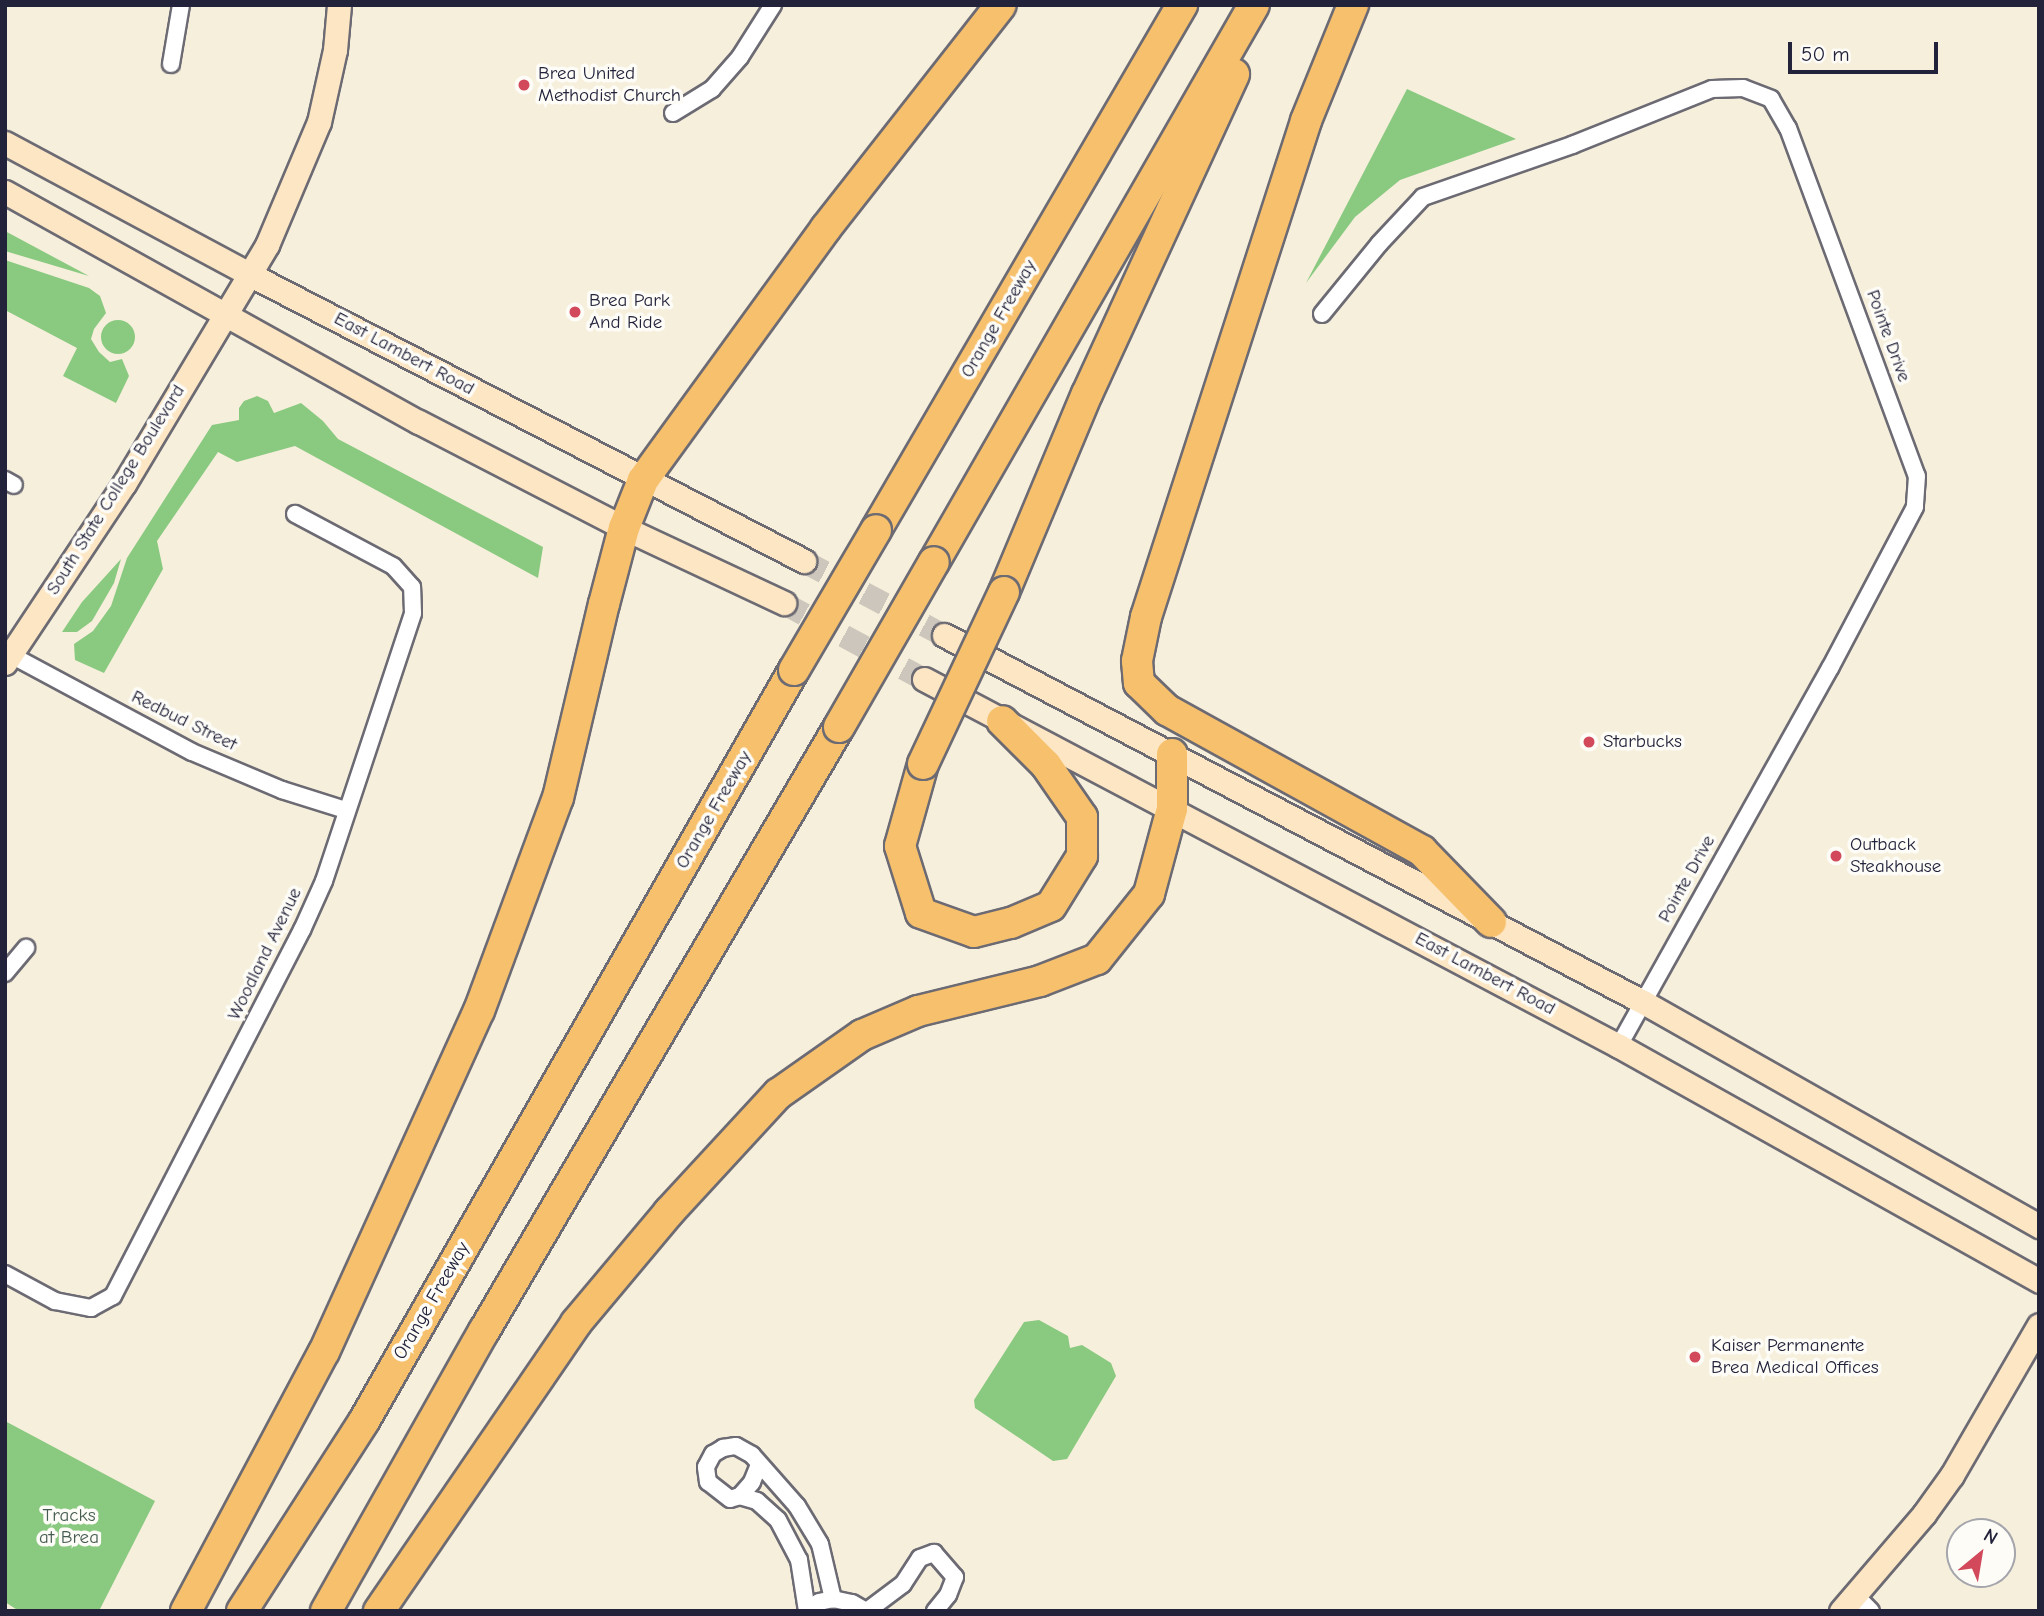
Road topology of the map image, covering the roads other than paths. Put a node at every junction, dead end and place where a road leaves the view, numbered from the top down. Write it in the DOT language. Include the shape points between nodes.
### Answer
graph roads {
  1 [pos="181,5"];
  2 [pos="339,5"];
  3 [pos="774,5"];
  4 [pos="1001,5"];
  5 [pos="1182,5"];
  6 [pos="1254,5"];
  7 [pos="1266,5"];
  8 [pos="1353,5"];
  9 [pos="171,64"];
  10 [pos="673,113"];
  11 [pos="5,143"];
  12 [pos="5,192"];
  13 [pos="249,274"];
  14 [pos="1322,314"];
  15 [pos="225,315"];
  16 [pos="643,480"];
  17 [pos="295,514"];
  18 [pos="624,528"];
  19 [pos="804,561"];
  20 [pos="783,603"];
  21 [pos="944,635"];
  22 [pos="8,659"];
  23 [pos="925,679"];
  24 [pos="1002,721"];
  25 [pos="1172,754"];
  26 [pos="1172,809"];
  27 [pos="346,810"];
  28 [pos="1491,922"];
  29 [pos="26,948"];
  30 [pos="5,973"];
  31 [pos="1643,1002"];
  32 [pos="1619,1046"];
  33 [pos="2039,1226"];
  34 [pos="5,1275"];
  35 [pos="2039,1281"];
  36 [pos="2039,1325"];
  37 [pos="759,1465"];
  38 [pos="740,1496"];
  39 [pos="833,1599"];
  40 [pos="1856,1606"];
  41 [pos="189,1607"];
  42 [pos="242,1611"];
  43 [pos="326,1611"];
  44 [pos="379,1611"];
  45 [pos="808,1611"];
  46 [pos="867,1611"];
  47 [pos="935,1611"];
  1 -- 9 [label="street"];
  2 -- 13 [label="main road, South State College Boulevard" via="335,50 318,121 284,208"];
  3 -- 10 [label="street" via="740,57 712,89"];
  4 -- 16 [label="highway" via="826,228"];
  5 -- 42 [label="highway, Orange Freeway, bridge" via="364,1421"];
  6 -- 43 [label="highway, bridge"];
  7 -- 24 [label="highway, bridge" via="923,764 900,846 921,913 974,932 1051,906 1082,856 1082,817 1046,765"];
  8 -- 28 [label="highway" via="1306,121 1146,617 1136,661 1139,682 1167,710 1422,851"];
  11 -- 13 [label="main road, East Lambert Road"];
  12 -- 15 [label="main road"];
  13 -- 15 [label="main road, South State College Boulevard"];
  13 -- 16 [label="main road, East Lambert Road"];
  14 -- 31 [label="street, Pointe Drive" via="1423,197 1712,89 1743,88 1771,99 1788,128 1917,476 1915,507"];
  15 -- 18 [label="main road"];
  15 -- 22 [label="main road, South State College Boulevard" via="124,484"];
  16 -- 18 [label="highway"];
  16 -- 19 [label="main road, East Lambert Road"];
  17 -- 27 [label="street, Woodland Avenue" via="393,566 412,587 412,613"];
  18 -- 20 [label="main road"];
  18 -- 41 [label="highway" via="558,798 478,1011 324,1352"];
  21 -- 25 [label="main road"];
  22 -- 27 [label="street, Redbud Street" via="192,752 282,790"];
  23 -- 24 [label="main road, East Lambert Road"];
  24 -- 26 [label="main road, East Lambert Road"];
  25 -- 26 [label="highway"];
  25 -- 28 [label="main road"];
  26 -- 32 [label="main road, East Lambert Road"];
  26 -- 44 [label="highway" via="1149,894 1097,959 1040,981 918,1011 862,1035 778,1094 669,1212 576,1323"];
  27 -- 34 [label="street, Woodland Avenue" via="324,881 302,930 113,1296 91,1308 55,1301"];
  28 -- 31 [label="main road"];
  29 -- 30 [label="street"];
  31 -- 32 [label="street, Pointe Drive"];
  31 -- 33 [label="main road"];
  32 -- 35 [label="main road, East Lambert Road"];
  36 -- 40 [label="main road" via="1952,1475"];
  37 -- 38 [label="street"];
  37 -- 38 [label="street" via="736,1446 713,1454 706,1467 708,1482 730,1499"];
  37 -- 39 [label="street" via="797,1506 820,1544"];
  38 -- 45 [label="street" via="757,1501 778,1520 799,1560"];
  39 -- 45 [label="street"];
  39 -- 46 [label="street"];
  46 -- 47 [label="street" via="903,1584 920,1558 934,1553 955,1577"];
}
